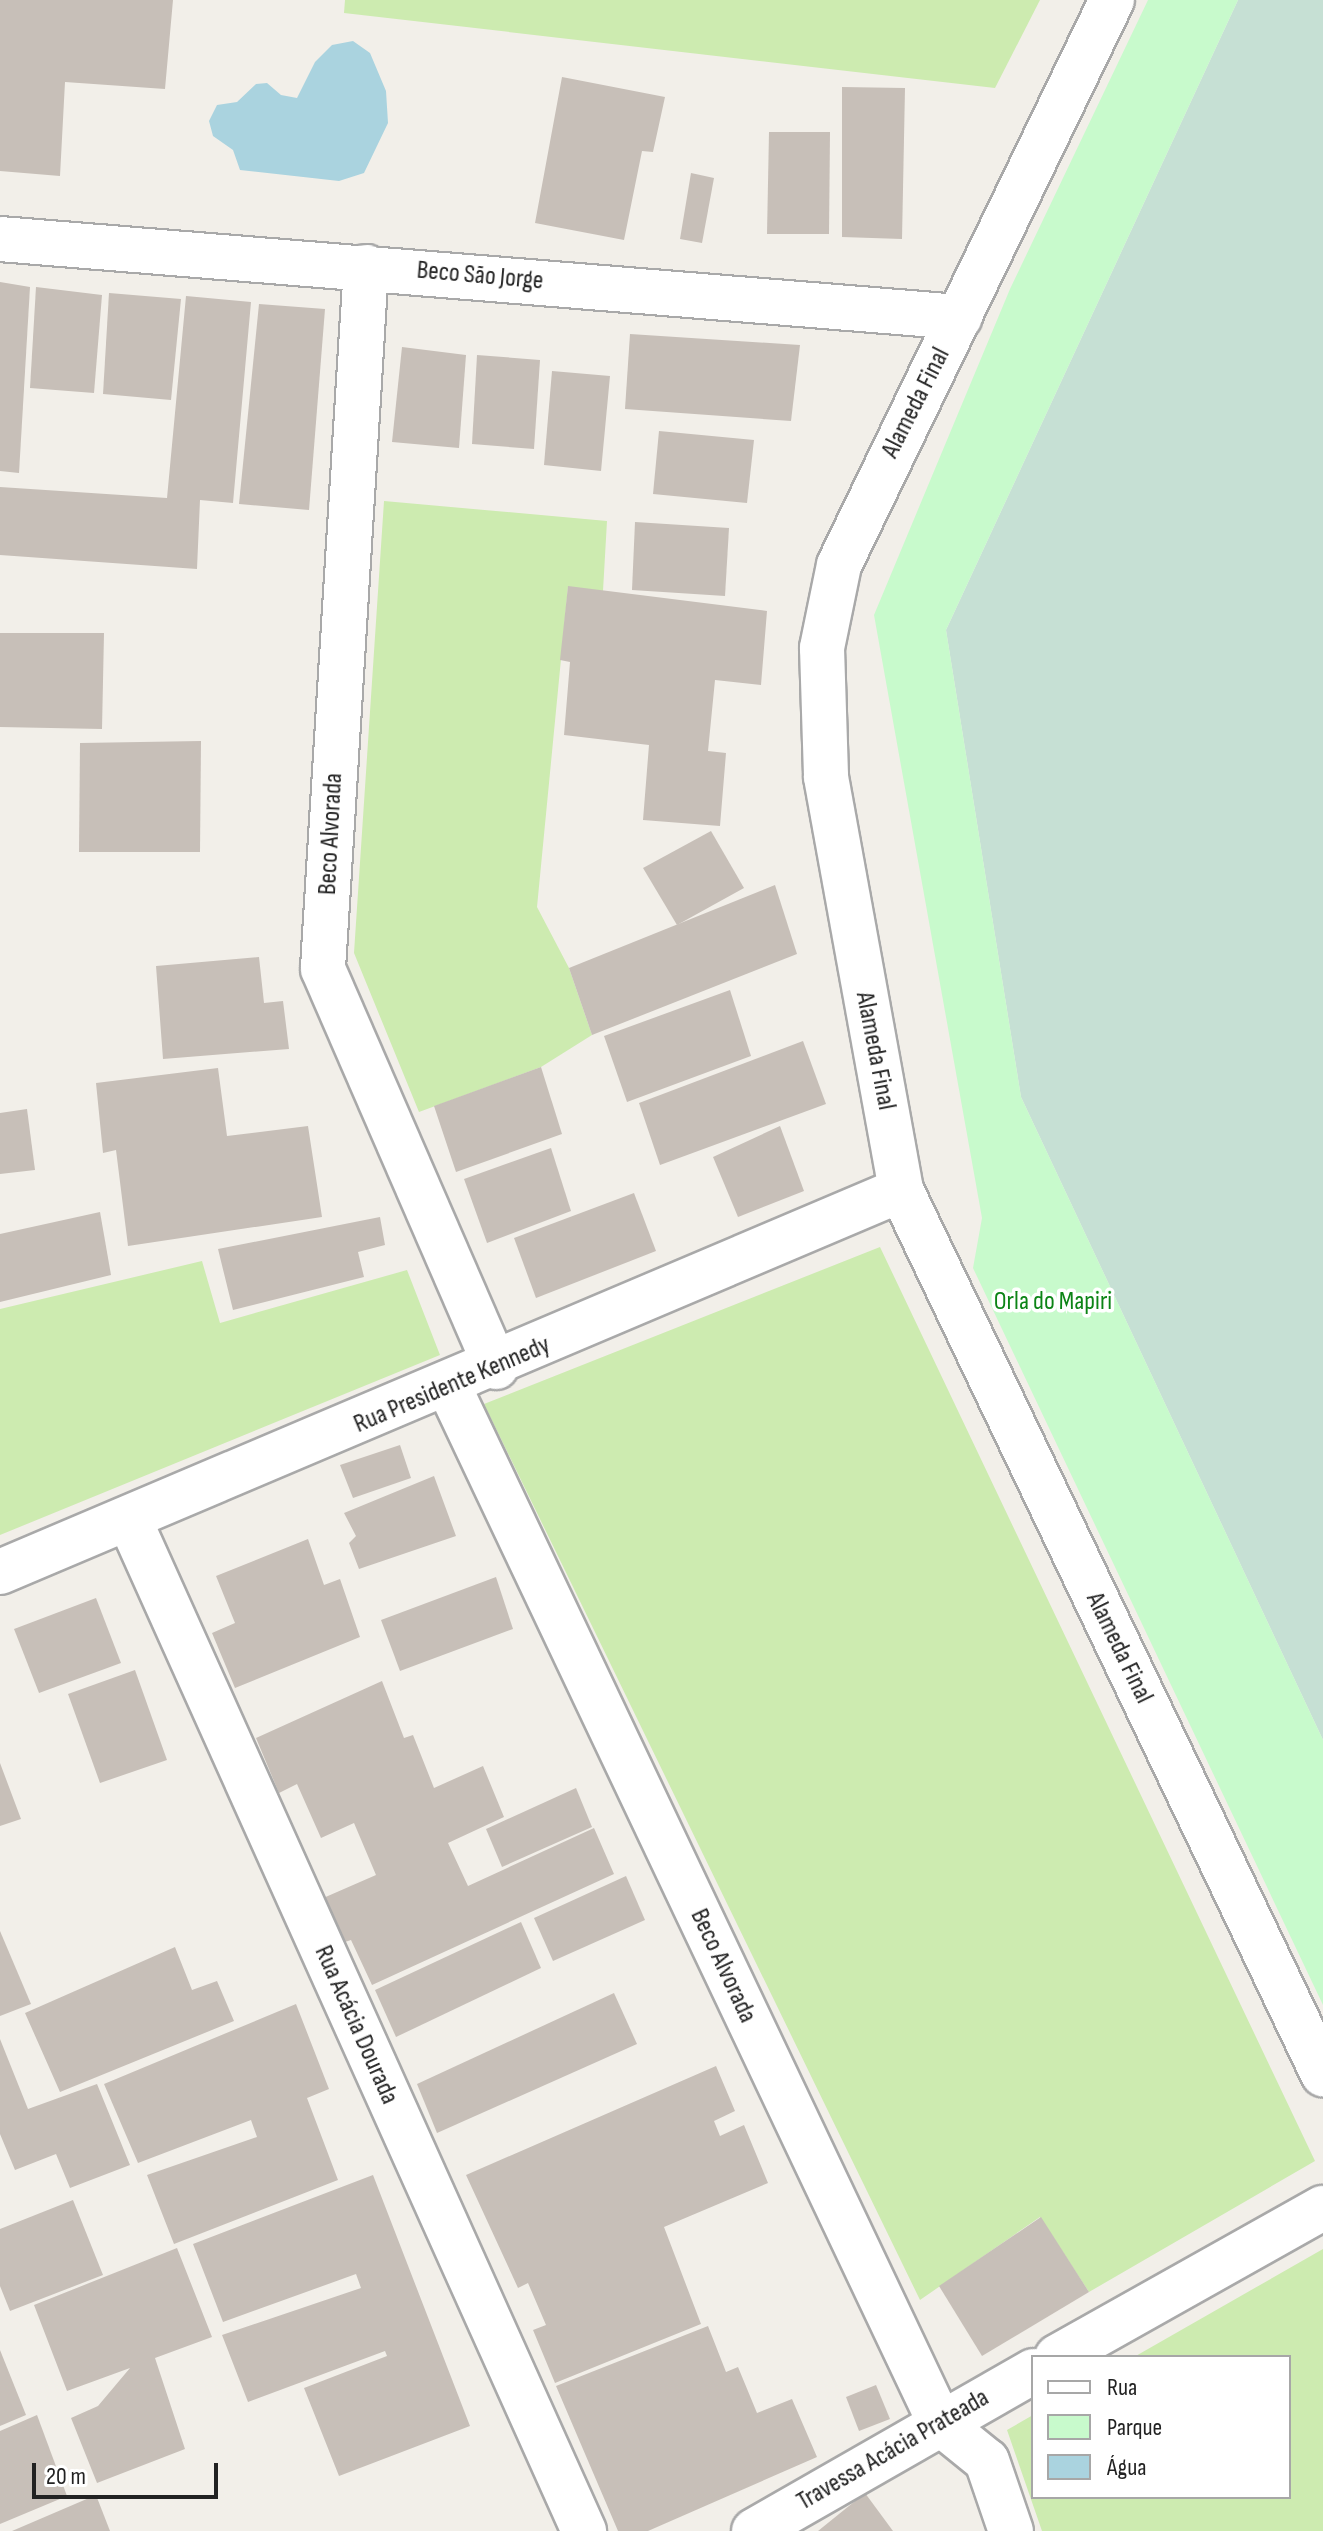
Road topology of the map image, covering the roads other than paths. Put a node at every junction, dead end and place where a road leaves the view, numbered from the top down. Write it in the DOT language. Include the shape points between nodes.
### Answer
graph roads {
  1 [pos="1112,0"];
  2 [pos="0,239"];
  3 [pos="366,267"];
  4 [pos="960,317"];
  5 [pos="901,1190"];
  6 [pos="496,1367"];
  7 [pos="449,1387"];
  8 [pos="129,1519"];
  9 [pos="0,1572"];
  10 [pos="1323,2074"];
  11 [pos="1323,2208"];
  12 [pos="1061,2355"];
  13 [pos="1031,2372"];
  14 [pos="940,2423"];
  15 [pos="584,2531"];
  16 [pos="754,2531"];
  17 [pos="1011,2531"];
  1 -- 4 [label="street, Alameda Final"];
  2 -- 3 [label="street, Beco São Jorge"];
  3 -- 4 [label="street, Beco São Jorge"];
  3 -- 6 [label="street, Beco Alvorada" via="323,969"];
  4 -- 5 [label="street, Alameda Final" via="839,565 822,648 826,777"];
  5 -- 6 [label="street, Rua Presidente Kennedy"];
  5 -- 10 [label="street, Alameda Final"];
  6 -- 7 [label="street, Rua Presidente Kennedy"];
  7 -- 8 [label="street, Rua Presidente Kennedy"];
  7 -- 14 [label="street, Beco Alvorada"];
  8 -- 9 [label="street, Rua Presidente Kennedy"];
  8 -- 15 [label="street, Rua Acácia Dourada"];
  11 -- 12 [label="street"];
  13 -- 14 [label="street, Travessa Acácia Prateada"];
  14 -- 16 [label="street, Travessa Acácia Prateada"];
  14 -- 17 [label="street, Beco Alvorada" via="987,2461"];
}
